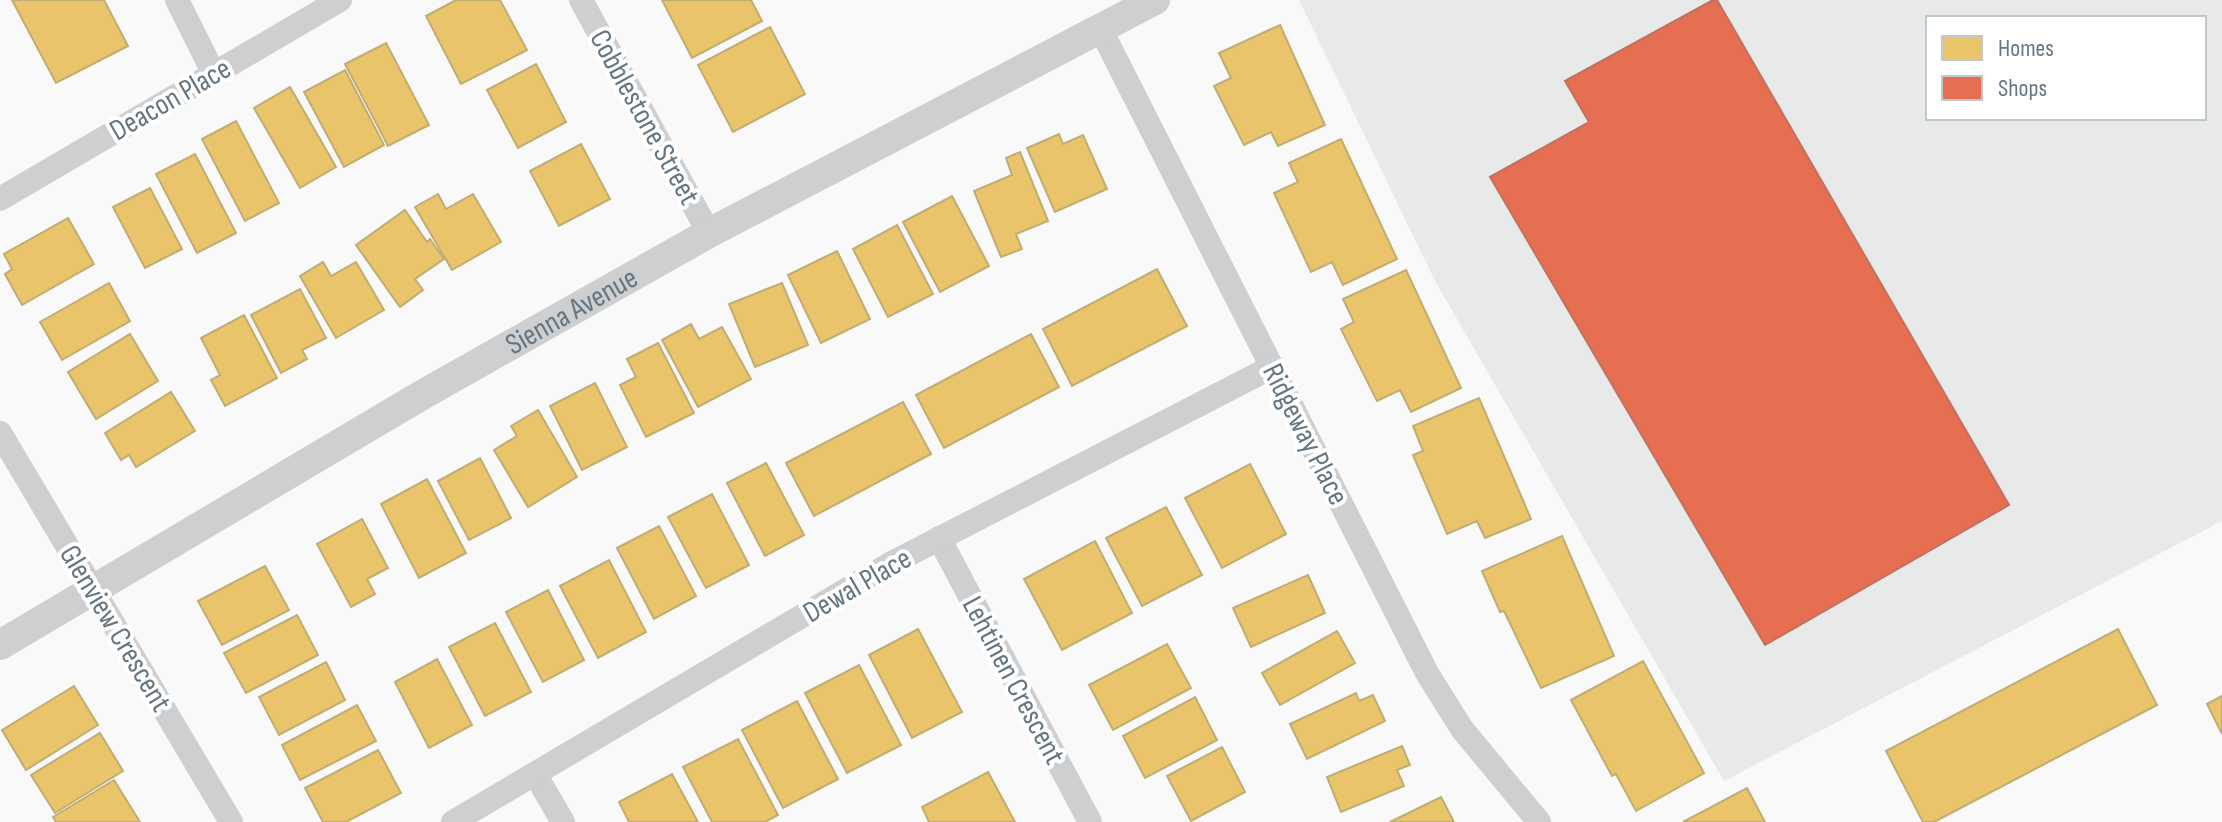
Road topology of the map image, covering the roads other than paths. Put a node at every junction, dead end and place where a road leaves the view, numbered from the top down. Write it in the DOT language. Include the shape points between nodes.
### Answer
graph roads {
  1 [pos="177,0"];
  2 [pos="340,0"];
  3 [pos="581,0"];
  4 [pos="1155,0"];
  5 [pos="1100,28"];
  6 [pos="214,74"];
  7 [pos="0,199"];
  8 [pos="709,233"];
  9 [pos="1272,367"];
  10 [pos="0,433"];
  11 [pos="939,538"];
  12 [pos="93,589"];
  13 [pos="0,645"];
  14 [pos="535,774"];
  15 [pos="231,822"];
  16 [pos="453,822"];
  17 [pos="563,822"];
  18 [pos="1090,822"];
  19 [pos="1539,822"];
  1 -- 6 [label="street"];
  2 -- 6 [label="street, Deacon Place"];
  3 -- 8 [label="street, Cobblestone Street"];
  4 -- 5 [label="street, Sienna Avenue"];
  5 -- 8 [label="street, Sienna Avenue"];
  5 -- 9 [label="street, Ridgeway Place"];
  6 -- 7 [label="street, Deacon Place"];
  8 -- 12 [label="street, Sienna Avenue"];
  9 -- 11 [label="street, Dewal Place"];
  9 -- 19 [label="street, Ridgeway Place" via="1427,673 1462,729"];
  10 -- 12 [label="street, Glenview Crescent"];
  11 -- 14 [label="street, Dewal Place"];
  11 -- 18 [label="street, Lehtinen Crescent"];
  12 -- 13 [label="street, Sienna Avenue"];
  12 -- 15 [label="street, Glenview Crescent"];
  14 -- 16 [label="street, Dewal Place"];
  14 -- 17 [label="street"];
}
